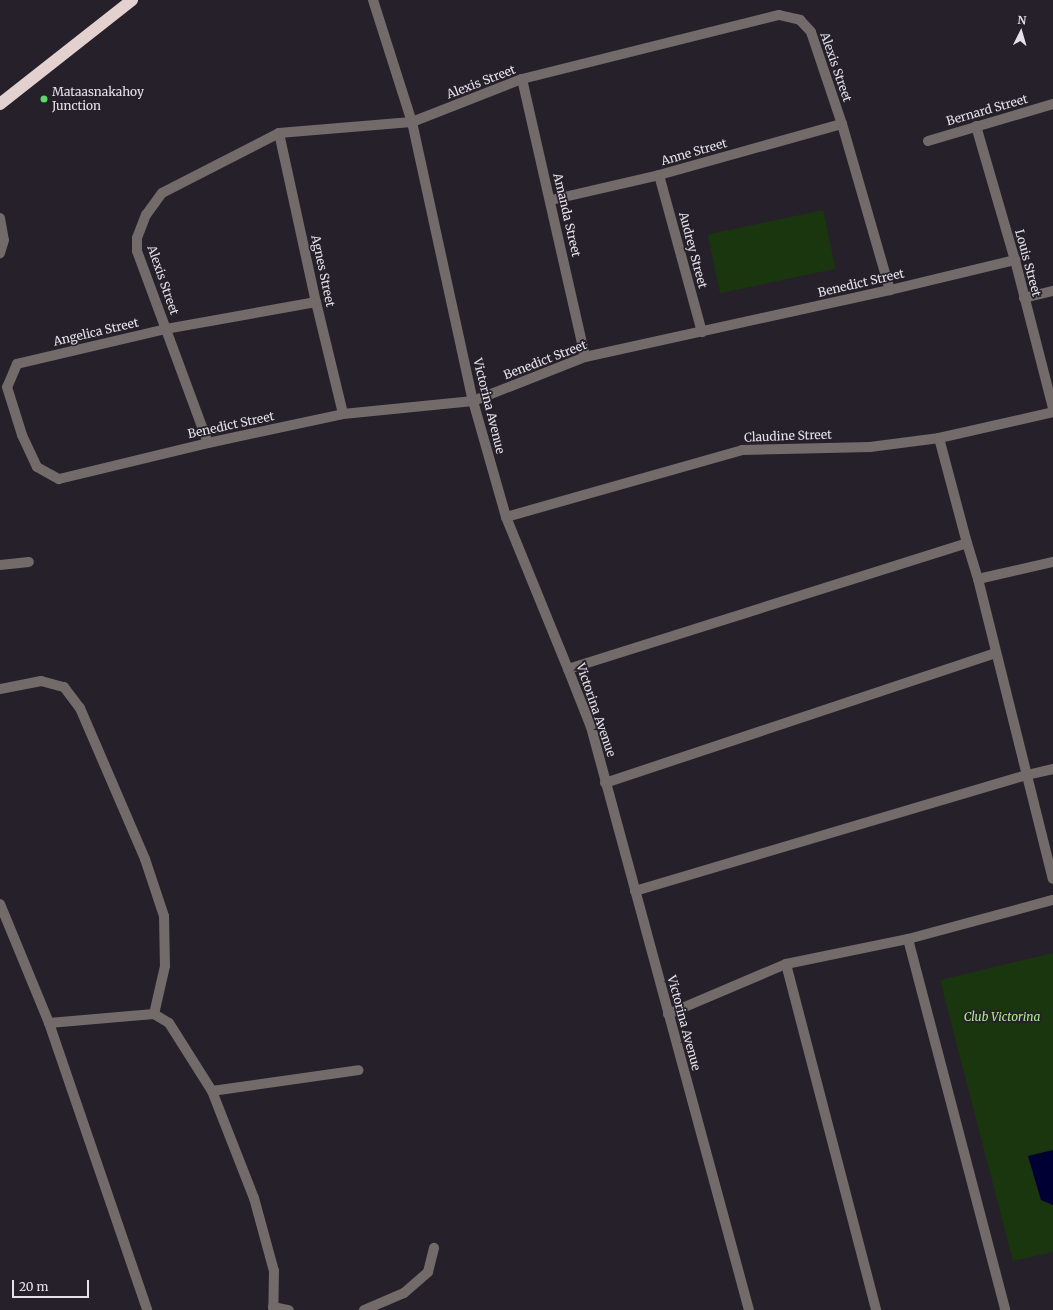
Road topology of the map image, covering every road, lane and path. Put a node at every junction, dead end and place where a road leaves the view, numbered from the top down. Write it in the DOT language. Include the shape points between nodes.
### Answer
graph roads {
  1 [pos="132,0"];
  2 [pos="374,0"];
  3 [pos="522,79"];
  4 [pos="0,104"];
  5 [pos="1053,104"];
  6 [pos="412,122"];
  7 [pos="842,124"];
  8 [pos="976,126"];
  9 [pos="279,133"];
  10 [pos="928,141"];
  11 [pos="659,175"];
  12 [pos="551,200"];
  13 [pos="0,218"];
  14 [pos="0,253"];
  15 [pos="1015,260"];
  16 [pos="890,290"];
  17 [pos="1053,291"];
  18 [pos="1024,298"];
  19 [pos="316,302"];
  20 [pos="166,329"];
  21 [pos="702,332"];
  22 [pos="585,357"];
  23 [pos="473,402"];
  24 [pos="1053,408"];
  25 [pos="1053,412"];
  26 [pos="343,414"];
  27 [pos="939,438"];
  28 [pos="208,443"];
  29 [pos="59,479"];
  30 [pos="506,517"];
  31 [pos="966,543"];
  32 [pos="29,562"];
  33 [pos="1053,562"];
  34 [pos="0,565"];
  35 [pos="978,579"];
  36 [pos="996,653"];
  37 [pos="568,669"];
  38 [pos="0,689"];
  39 [pos="1053,768"];
  40 [pos="1027,775"];
  41 [pos="605,783"];
  42 [pos="1053,879"];
  43 [pos="635,891"];
  44 [pos="1053,900"];
  45 [pos="0,904"];
  46 [pos="908,939"];
  47 [pos="786,964"];
  48 [pos="154,1014"];
  49 [pos="668,1014"];
  50 [pos="49,1023"];
  51 [pos="359,1070"];
  52 [pos="212,1091"];
  53 [pos="434,1248"];
  54 [pos="273,1309"];
  55 [pos="147,1310"];
  56 [pos="289,1310"];
  57 [pos="364,1310"];
  58 [pos="748,1310"];
  59 [pos="876,1310"];
  60 [pos="1006,1310"];
  1 -- 4 [label="highway"];
  2 -- 6 [label="street, Victorina Avenue"];
  3 -- 6 [label="street, Alexis Street"];
  3 -- 7 [label="street, Alexis Street" via="779,15 800,20 811,32"];
  3 -- 12 [label="street, Amanda Street"];
  5 -- 8 [label="street, Bernard Street"];
  6 -- 9 [label="street, Alexis Street"];
  6 -- 23 [label="street, Victorina Avenue"];
  7 -- 11 [label="street, Anne Street"];
  7 -- 16 [label="street, Alexis Street"];
  8 -- 10 [label="street, Bernard Street"];
  8 -- 15 [label="street, Louis Street"];
  9 -- 19 [label="street, Agnes Street"];
  9 -- 20 [label="street, Alexis Street" via="162,193 146,215 137,238 137,251"];
  11 -- 12 [label="street, Anne Street"];
  11 -- 21 [label="street, Audrey Street"];
  12 -- 22 [label="street, Amanda Street"];
  13 -- 14 [label="street" via="4,240"];
  15 -- 16 [label="street, Benedict Street"];
  15 -- 18 [label="street, Louis Street"];
  16 -- 21 [label="street, Benedict Street"];
  17 -- 18 [label="street"];
  18 -- 24 [label="street, Louis Street"];
  19 -- 20 [label="street, Angelica Street"];
  19 -- 26 [label="street, Agnes Street"];
  20 -- 28 [label="street, Alexis Street"];
  20 -- 29 [label="street, Angelica Street" via="17,364 7,387 22,435 37,467"];
  21 -- 22 [label="street, Benedict Street"];
  22 -- 23 [label="street, Benedict Street"];
  23 -- 26 [label="street, Benedict Street"];
  23 -- 30 [label="street, Victorina Avenue"];
  25 -- 27 [label="street, Claudine Street"];
  26 -- 28 [label="street, Benedict Street"];
  27 -- 30 [label="street, Claudine Street" via="870,447 742,450"];
  27 -- 31 [label="street"];
  28 -- 29 [label="street, Benedict Street"];
  30 -- 37 [label="street, Victorina Avenue"];
  31 -- 35 [label="street"];
  31 -- 37 [label="street"];
  32 -- 34 [label="street"];
  33 -- 35 [label="street"];
  35 -- 36 [label="street"];
  36 -- 40 [label="street"];
  36 -- 41 [label="street"];
  37 -- 41 [label="street, Victorina Avenue" via="591,727"];
  38 -- 48 [label="street" via="41,682 64,687 80,708 145,859 164,916 165,966"];
  39 -- 40 [label="street"];
  40 -- 42 [label="street"];
  40 -- 43 [label="street"];
  41 -- 43 [label="street, Victorina Avenue"];
  43 -- 49 [label="street, Victorina Avenue"];
  44 -- 46 [label="street"];
  45 -- 50 [label="street"];
  46 -- 47 [label="street"];
  46 -- 60 [label="street"];
  47 -- 49 [label="street"];
  47 -- 59 [label="street"];
  48 -- 50 [label="street"];
  48 -- 52 [label="street" via="169,1023"];
  49 -- 58 [label="street, Victorina Avenue"];
  50 -- 55 [label="street"];
  51 -- 52 [label="street"];
  52 -- 54 [label="street" via="254,1198 274,1271"];
  53 -- 57 [label="street" via="428,1272 404,1293"];
  54 -- 56 [label="street"];
}
